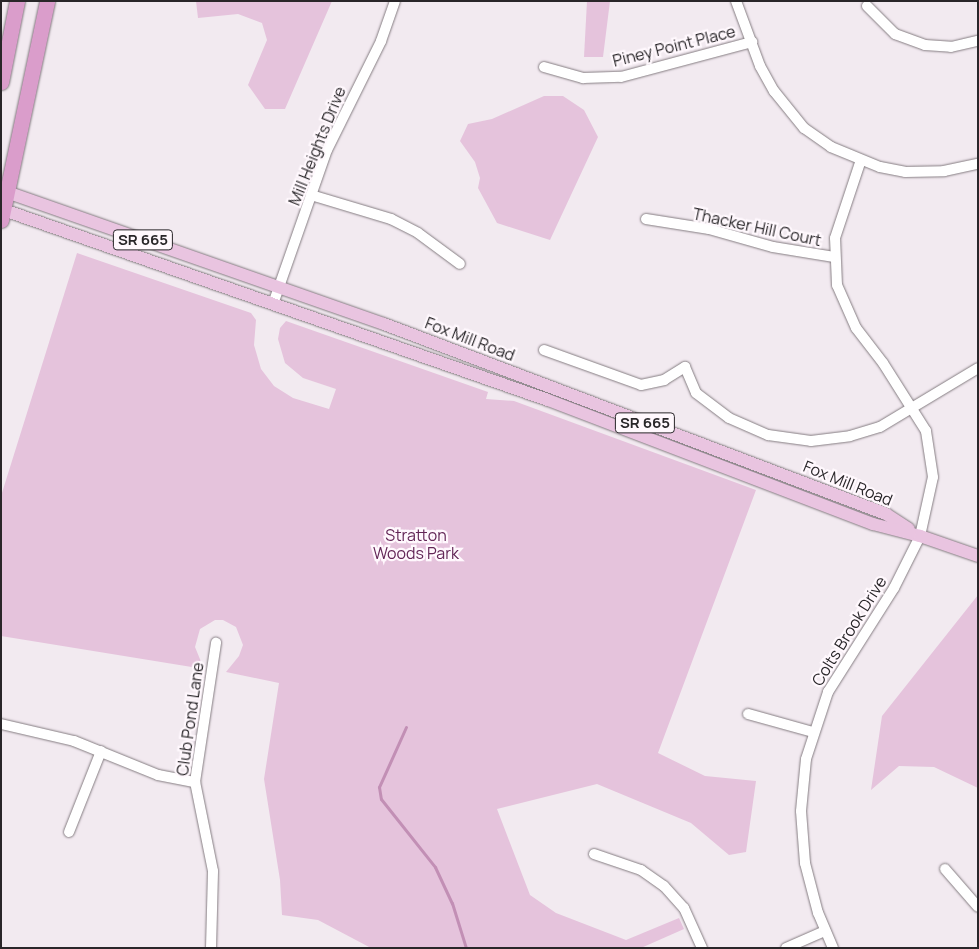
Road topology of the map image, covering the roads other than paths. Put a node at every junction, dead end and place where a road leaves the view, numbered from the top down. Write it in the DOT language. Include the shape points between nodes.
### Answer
graph roads {
  1 [pos="17,1"];
  2 [pos="47,1"];
  3 [pos="395,1"];
  4 [pos="736,1"];
  5 [pos="868,6"];
  6 [pos="978,41"];
  7 [pos="752,42"];
  8 [pos="544,67"];
  9 [pos="1,82"];
  10 [pos="861,160"];
  11 [pos="978,164"];
  12 [pos="4,191"];
  13 [pos="311,196"];
  14 [pos="2,213"];
  15 [pos="646,219"];
  16 [pos="834,257"];
  17 [pos="460,264"];
  18 [pos="279,287"];
  19 [pos="273,304"];
  20 [pos="544,350"];
  21 [pos="978,368"];
  22 [pos="914,409"];
  23 [pos="920,536"];
  24 [pos="978,556"];
  25 [pos="216,643"];
  26 [pos="748,714"];
  27 [pos="1,724"];
  28 [pos="813,732"];
  29 [pos="101,751"];
  30 [pos="196,782"];
  31 [pos="69,832"];
  32 [pos="594,854"];
  33 [pos="945,869"];
  34 [pos="978,907"];
  35 [pos="825,931"];
  36 [pos="211,948"];
  37 [pos="702,948"];
  38 [pos="786,948"];
  39 [pos="833,948"];
  1 -- 9 [label="highway"];
  2 -- 12 [label="highway"];
  3 -- 13 [label="street, Mill Heights Drive" via="381,41 331,142"];
  4 -- 7 [label="street"];
  5 -- 6 [label="street" via="895,34 925,46 951,48"];
  7 -- 8 [label="street, Piney Point Place" via="621,77 583,78"];
  7 -- 10 [label="street" via="768,82 792,116 831,147"];
  10 -- 11 [label="street" via="886,169 925,172"];
  10 -- 16 [label="street, Colts Brook Drive" via="840,218"];
  12 -- 14 [label="highway"];
  12 -- 18 [label="main road, Fox Mill Road / SR 665"];
  13 -- 17 [label="street" via="391,219 418,232"];
  13 -- 18 [label="street, Mill Heights Drive"];
  14 -- 19 [label="main road, Fox Mill Road / SR 665"];
  15 -- 16 [label="street, Thacker Hill Court"];
  16 -- 22 [label="street, Colts Brook Drive" via="837,285 850,318"];
  18 -- 19 [label="street, Mill Heights Drive"];
  18 -- 23 [label="main road, Fox Mill Road / SR 665" via="850,500 886,514"];
  19 -- 23 [label="main road, Fox Mill Road / SR 665" via="548,400 873,524"];
  20 -- 22 [label="street" via="641,385 664,380 685,367 696,393 729,418 768,435 811,441 850,436 880,427"];
  21 -- 22 [label="street"];
  22 -- 23 [label="street, Colts Brook Drive" via="926,431 933,466 930,500"];
  23 -- 24 [label="main road, Fox Mill Road / SR 665"];
  23 -- 28 [label="street, Colts Brook Drive" via="894,588 842,665"];
  25 -- 30 [label="street, Club Pond Lane"];
  26 -- 28 [label="street"];
  27 -- 29 [label="street" via="45,732"];
  28 -- 35 [label="street, Colts Brook Drive" via="803,782 802,834 810,886"];
  29 -- 30 [label="street" via="158,775"];
  29 -- 31 [label="street"];
  30 -- 36 [label="street, Club Pond Lane" via="212,864"];
  32 -- 37 [label="street" via="641,870 664,886 684,908"];
  33 -- 34 [label="street"];
  35 -- 38 [label="street"];
  35 -- 39 [label="street, Colts Brook Drive"];
}
